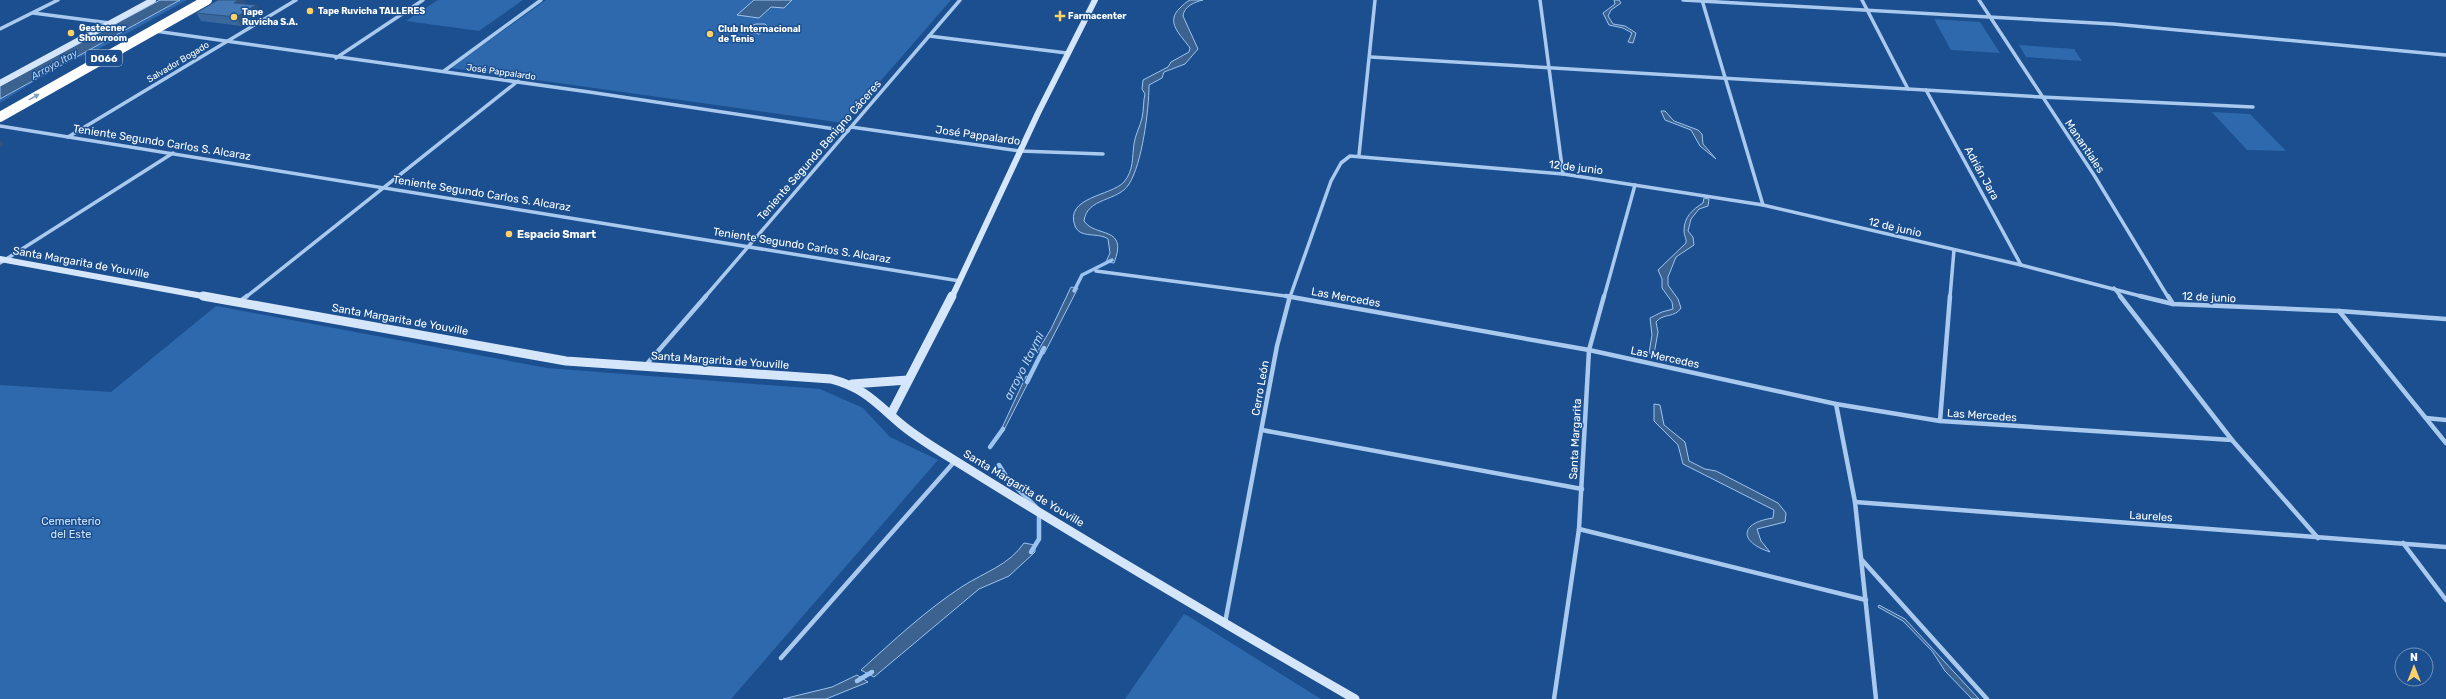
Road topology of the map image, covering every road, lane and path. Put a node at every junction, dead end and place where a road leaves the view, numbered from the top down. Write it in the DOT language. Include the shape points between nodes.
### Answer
graph roads {
  1 [pos="58,0"];
  2 [pos="153,0"];
  3 [pos="193,0"];
  4 [pos="207,0"];
  5 [pos="296,0"];
  6 [pos="423,0"];
  7 [pos="542,0"];
  8 [pos="960,0"];
  9 [pos="1095,0"];
  10 [pos="1375,0"];
  11 [pos="1540,0"];
  12 [pos="1683,0"];
  13 [pos="1702,0"];
  14 [pos="1862,0"];
  15 [pos="1979,0"];
  16 [pos="1868,10"];
  17 [pos="33,13"];
  18 [pos="1990,17"];
  19 [pos="110,23"];
  20 [pos="0,29"];
  21 [pos="152,31"];
  22 [pos="929,36"];
  23 [pos="226,42"];
  24 [pos="1067,53"];
  25 [pos="2446,55"];
  26 [pos="1371,57"];
  27 [pos="336,58"];
  28 [pos="1550,68"];
  29 [pos="443,72"];
  30 [pos="1726,78"];
  31 [pos="518,82"];
  32 [pos="0,83"];
  33 [pos="1908,89"];
  34 [pos="1926,90"];
  35 [pos="2041,97"];
  36 [pos="0,107"];
  37 [pos="2253,107"];
  38 [pos="0,117"];
  39 [pos="0,126"];
  40 [pos="851,126"];
  41 [pos="848,131"];
  42 [pos="67,137"];
  43 [pos="1020,151"];
  44 [pos="173,153"];
  45 [pos="1103,154"];
  46 [pos="1359,155"];
  47 [pos="1341,163"];
  48 [pos="1563,174"];
  49 [pos="1635,185"];
  50 [pos="383,186"];
  51 [pos="1763,206"];
  52 [pos="750,246"];
  53 [pos="1954,250"];
  54 [pos="1,261"];
  55 [pos="2021,265"];
  56 [pos="1096,271"];
  57 [pos="960,281"];
  58 [pos="2114,288"];
  59 [pos="1290,296"];
  60 [pos="237,303"];
  61 [pos="2173,304"];
  62 [pos="2339,311"];
  63 [pos="2446,319"];
  64 [pos="1589,350"];
  65 [pos="645,367"];
  66 [pos="908,380"];
  67 [pos="851,384"];
  68 [pos="1836,404"];
  69 [pos="890,414"];
  70 [pos="2426,418"];
  71 [pos="2446,420"];
  72 [pos="1940,421"];
  73 [pos="1262,430"];
  74 [pos="2232,440"];
  75 [pos="2446,443"];
  76 [pos="956,461"];
  77 [pos="1582,490"];
  78 [pos="1855,502"];
  79 [pos="1578,529"];
  80 [pos="2319,538"];
  81 [pos="2403,543"];
  82 [pos="2446,547"];
  83 [pos="1862,560"];
  84 [pos="1866,600"];
  85 [pos="2446,600"];
  86 [pos="1224,624"];
  87 [pos="781,658"];
  88 [pos="1355,699"];
  89 [pos="1554,699"];
  90 [pos="1876,699"];
  91 [pos="1987,699"];
  1 -- 17 [label="street"];
  2 -- 19 [label="main road"];
  3 -- 36 [label="highway, D066"];
  4 -- 21 [label="highway, D066"];
  5 -- 23 [label="street, Salvador Bogado"];
  6 -- 27 [label="street"];
  7 -- 29 [label="street"];
  8 -- 22 [label="street, Teniente Segundo Benigno Cáceres"];
  9 -- 24 [label="main road"];
  10 -- 26 [label="street"];
  11 -- 28 [label="street"];
  12 -- 13 [label="street"];
  13 -- 16 [label="street"];
  13 -- 30 [label="street"];
  14 -- 16 [label="street"];
  15 -- 18 [label="street, Manantiales"];
  16 -- 18 [label="street"];
  16 -- 33 [label="street"];
  17 -- 19 [label="street"];
  17 -- 20 [label="street"];
  18 -- 25 [label="street" via="2113,24"];
  18 -- 35 [label="street, Manantiales"];
  19 -- 32 [label="main road"];
  21 -- 23 [label="street, José Pappalardo"];
  38 -- 21 [label="highway, D066, one-way"];
  22 -- 24 [label="street"];
  22 -- 40 [label="street, Teniente Segundo Benigno Cáceres"];
  23 -- 27 [label="street, José Pappalardo"];
  23 -- 42 [label="street, Salvador Bogado"];
  24 -- 43 [label="main road"];
  26 -- 28 [label="street"];
  26 -- 46 [label="street"];
  27 -- 29 [label="street, José Pappalardo"];
  28 -- 30 [label="street"];
  28 -- 48 [label="street"];
  29 -- 31 [label="street, José Pappalardo"];
  30 -- 33 [label="street"];
  30 -- 51 [label="street"];
  31 -- 41 [label="street, José Pappalardo"];
  31 -- 50 [label="street"];
  33 -- 34 [label="street"];
  34 -- 35 [label="street"];
  34 -- 55 [label="street, Adrián Jara"];
  35 -- 37 [label="street"];
  35 -- 61 [label="street, Manantiales" via="2094,175"];
  39 -- 42 [label="street, Teniente Segundo Carlos S. Alcaraz"];
  40 -- 41 [label="street, Teniente Segundo Benigno Cáceres"];
  40 -- 43 [label="street, José Pappalardo"];
  41 -- 52 [label="street, Teniente Segundo Benigno Cáceres"];
  42 -- 44 [label="street, Teniente Segundo Carlos S. Alcaraz"];
  43 -- 45 [label="street, José Pappalardo"];
  43 -- 57 [label="main road"];
  44 -- 50 [label="street, Teniente Segundo Carlos S. Alcaraz"];
  44 -- 54 [label="street"];
  46 -- 47 [label="street, 12 de junio" via="1344,158"];
  46 -- 48 [label="street, 12 de junio"];
  47 -- 59 [label="street, Cerro León" via="1331,181"];
  48 -- 49 [label="street, 12 de junio"];
  49 -- 51 [label="street, 12 de junio"];
  49 -- 64 [label="street, Santa Margarita"];
  50 -- 52 [label="street, Teniente Segundo Carlos S. Alcaraz"];
  50 -- 60 [label="street"];
  51 -- 53 [label="street, 12 de junio"];
  52 -- 57 [label="street, Teniente Segundo Carlos S. Alcaraz"];
  52 -- 65 [label="street, Teniente Segundo Benigno Cáceres"];
  53 -- 55 [label="street, 12 de junio"];
  53 -- 72 [label="street"];
  54 -- 60 [label="main road, Santa Margarita de Youville"];
  55 -- 58 [label="street, 12 de junio"];
  56 -- 59 [label="street, Las Mercedes"];
  57 -- 66 [label="main road"];
  58 -- 61 [label="street, 12 de junio"];
  58 -- 74 [label="street"];
  59 -- 64 [label="street, Las Mercedes"];
  59 -- 73 [label="street, Cerro León" via="1277,346"];
  60 -- 65 [label="main road, Santa Margarita de Youville" via="566,361"];
  61 -- 62 [label="street, 12 de junio"];
  62 -- 63 [label="street, 12 de junio"];
  62 -- 70 [label="street"];
  64 -- 68 [label="street, Las Mercedes"];
  64 -- 77 [label="street, Santa Margarita"];
  65 -- 67 [label="main road, Santa Margarita de Youville" via="831,380"];
  66 -- 67 [label="main road"];
  66 -- 69 [label="main road"];
  67 -- 69 [label="main road, Santa Margarita de Youville" via="873,396"];
  68 -- 72 [label="street, Las Mercedes"];
  68 -- 78 [label="street"];
  69 -- 76 [label="main road, Santa Margarita de Youville" via="916,436"];
  70 -- 71 [label="street"];
  70 -- 75 [label="street"];
  72 -- 74 [label="street, Las Mercedes"];
  73 -- 77 [label="street"];
  73 -- 86 [label="street, Cerro León"];
  74 -- 80 [label="street"];
  76 -- 86 [label="main road, Santa Margarita de Youville"];
  76 -- 87 [label="street"];
  77 -- 79 [label="street, Santa Margarita"];
  78 -- 80 [label="street, Laureles"];
  78 -- 83 [label="street"];
  79 -- 84 [label="street"];
  79 -- 89 [label="street, Santa Margarita"];
  80 -- 81 [label="street, Laureles"];
  81 -- 82 [label="street, Laureles"];
  81 -- 85 [label="street"];
  83 -- 84 [label="street"];
  83 -- 91 [label="street"];
  84 -- 90 [label="street"];
  86 -- 88 [label="main road, Santa Margarita de Youville"];
}
